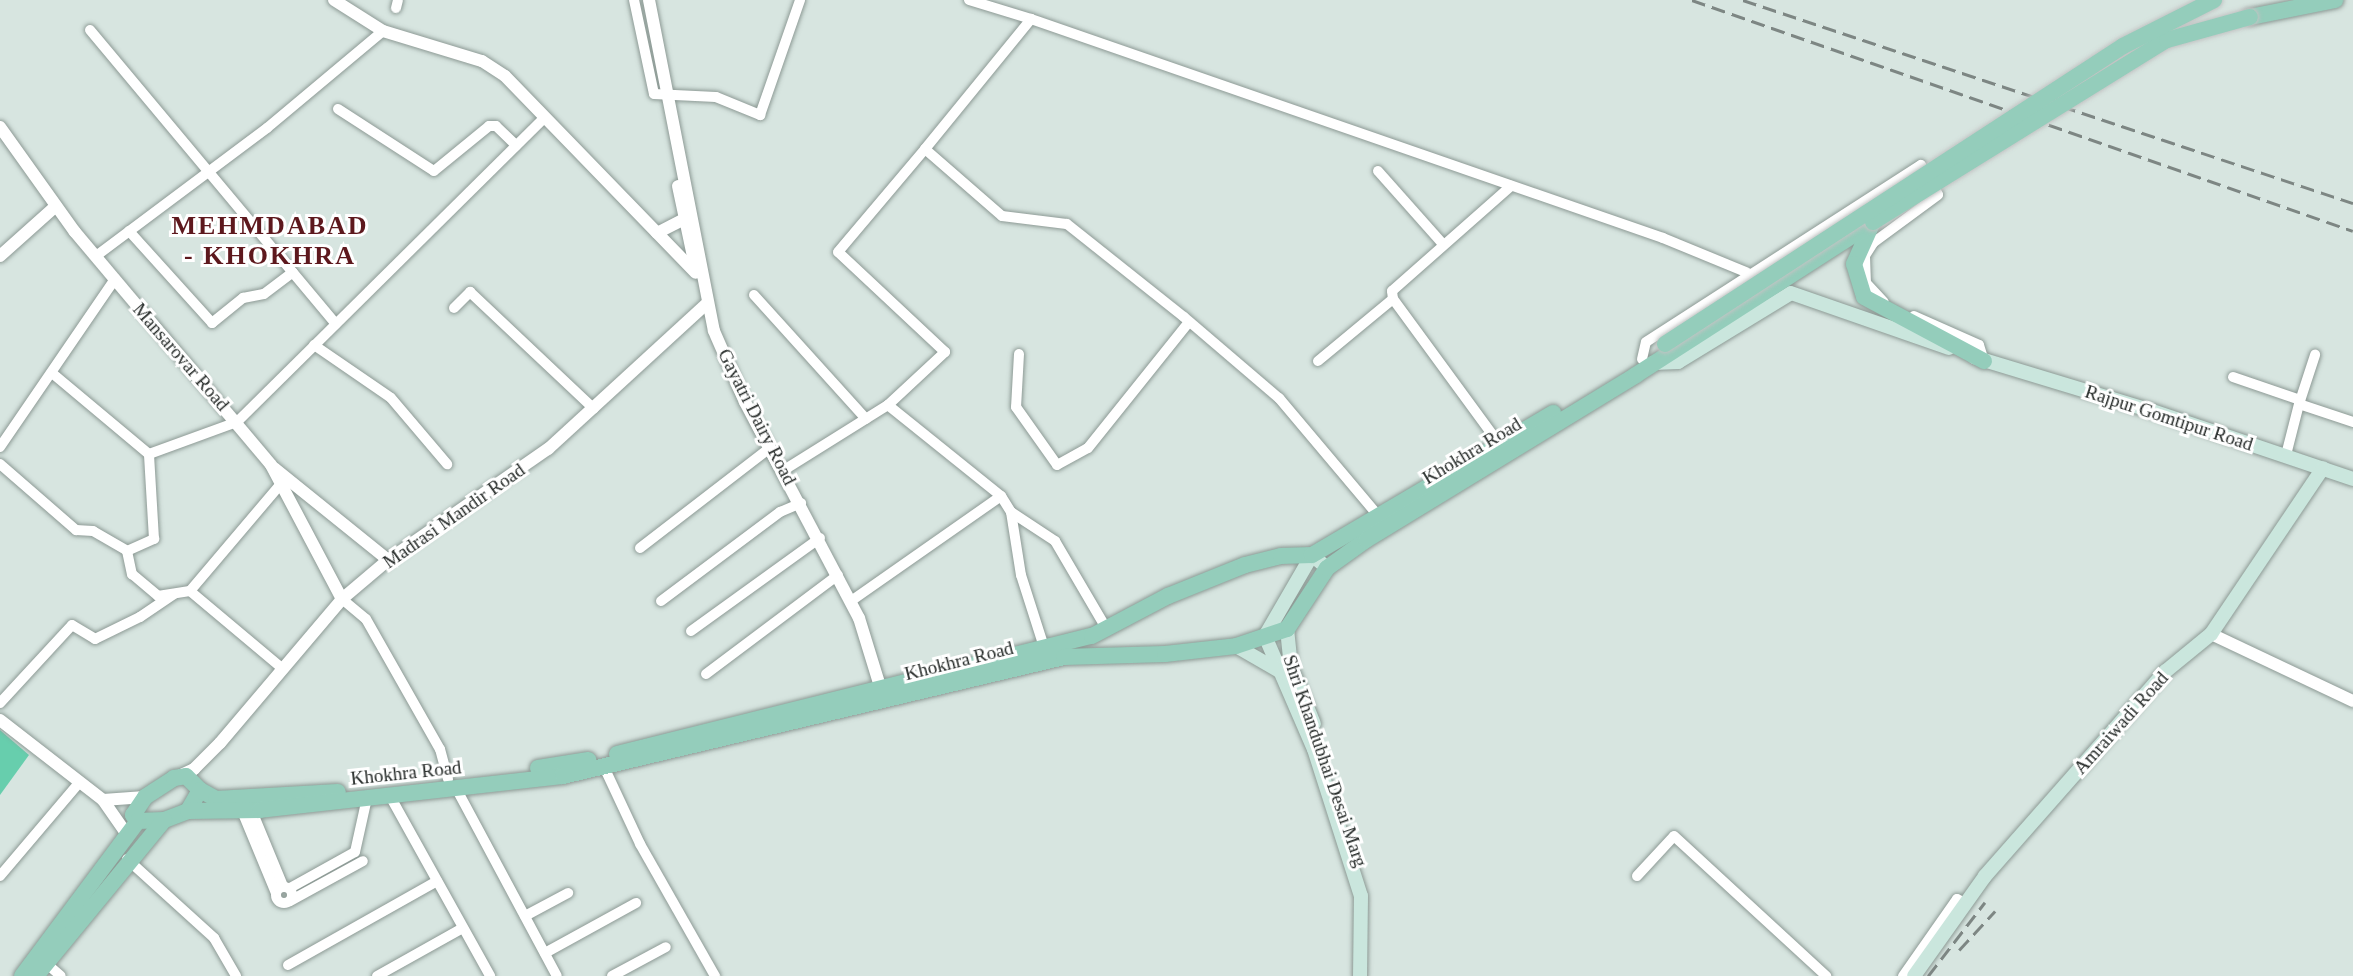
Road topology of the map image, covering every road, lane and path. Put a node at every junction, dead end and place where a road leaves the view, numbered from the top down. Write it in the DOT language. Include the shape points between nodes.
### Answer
graph roads {
  1 [pos="334,0"];
  2 [pos="634,0"];
  3 [pos="642,0"];
  4 [pos="649,0"];
  5 [pos="800,0"];
  6 [pos="969,0"];
  7 [pos="2214,0"];
  8 [pos="2335,0"];
  9 [pos="1031,19"];
  10 [pos="90,30"];
  11 [pos="383,31"];
  12 [pos="662,94"];
  13 [pos="338,109"];
  14 [pos="545,117"];
  15 [pos="0,127"];
  16 [pos="516,145"];
  17 [pos="925,149"];
  18 [pos="211,171"];
  19 [pos="1378,171"];
  20 [pos="1511,186"];
  21 [pos="55,206"];
  22 [pos="685,219"];
  23 [pos="1873,222"];
  24 [pos="130,231"];
  25 [pos="657,233"];
  26 [pos="1442,243"];
  27 [pos="0,256"];
  28 [pos="96,256"];
  29 [pos="293,272"];
  30 [pos="1746,272"];
  31 [pos="696,273"];
  32 [pos="116,279"];
  33 [pos="704,290"];
  34 [pos="754,295"];
  35 [pos="1393,299"];
  36 [pos="706,304"];
  37 [pos="454,308"];
  38 [pos="1189,322"];
  39 [pos="336,324"];
  40 [pos="314,345"];
  41 [pos="1667,348"];
  42 [pos="1019,354"];
  43 [pos="2315,355"];
  44 [pos="1318,361"];
  45 [pos="1984,361"];
  46 [pos="1644,362"];
  47 [pos="52,373"];
  48 [pos="2233,377"];
  49 [pos="2300,402"];
  50 [pos="888,405"];
  51 [pos="594,409"];
  52 [pos="866,419"];
  53 [pos="237,422"];
  54 [pos="2353,422"];
  55 [pos="1500,445"];
  56 [pos="0,447"];
  57 [pos="771,447"];
  58 [pos="149,454"];
  59 [pos="2286,456"];
  60 [pos="0,464"];
  61 [pos="447,464"];
  62 [pos="271,465"];
  63 [pos="2323,468"];
  64 [pos="783,470"];
  65 [pos="2353,479"];
  66 [pos="280,485"];
  67 [pos="1001,496"];
  68 [pos="801,503"];
  69 [pos="1011,512"];
  70 [pos="1380,518"];
  71 [pos="820,538"];
  72 [pos="640,548"];
  73 [pos="127,551"];
  74 [pos="1312,555"];
  75 [pos="388,560"];
  76 [pos="1327,568"];
  77 [pos="838,575"];
  78 [pos="190,591"];
  79 [pos="174,594"];
  80 [pos="342,600"];
  81 [pos="850,600"];
  82 [pos="662,601"];
  83 [pos="1287,629"];
  84 [pos="691,631"];
  85 [pos="1099,632"];
  86 [pos="2211,635"];
  87 [pos="1265,636"];
  88 [pos="1236,646"];
  89 [pos="1045,650"];
  90 [pos="1098,652"];
  91 [pos="283,669"];
  92 [pos="1281,672"];
  93 [pos="706,674"];
  94 [pos="883,694"];
  95 [pos="2353,701"];
  96 [pos="0,703"];
  97 [pos="0,720"];
  98 [pos="220,743"];
  99 [pos="604,767"];
  100 [pos="174,778"];
  101 [pos="78,784"];
  102 [pos="452,784"];
  103 [pos="198,786"];
  104 [pos="390,796"];
  105 [pos="145,797"];
  106 [pos="367,798"];
  107 [pos="103,800"];
  108 [pos="188,811"];
  109 [pos="247,811"];
  110 [pos="164,820"];
  111 [pos="138,821"];
  112 [pos="128,836"];
  113 [pos="124,857"];
  114 [pos="363,861"];
  115 [pos="0,876"];
  116 [pos="1637,876"];
  117 [pos="437,881"];
  118 [pos="283,889"];
  119 [pos="568,893"];
  120 [pos="636,903"];
  121 [pos="1965,904"];
  122 [pos="525,916"];
  123 [pos="463,928"];
  124 [pos="666,947"];
  125 [pos="545,953"];
  126 [pos="47,964"];
  127 [pos="288,965"];
  128 [pos="22,976"];
  129 [pos="36,976"];
  130 [pos="61,976"];
  131 [pos="236,976"];
  132 [pos="377,976"];
  133 [pos="490,976"];
  134 [pos="557,976"];
  135 [pos="612,976"];
  136 [pos="715,976"];
  137 [pos="1360,976"];
  138 [pos="1368,976"];
  139 [pos="1826,976"];
  140 [pos="1903,976"];
  141 [pos="1914,976"];
  1 -- 11 [label="street"];
  2 -- 12 [label="street" via="649,81"];
  3 -- 12 [label="street"];
  4 -- 12 [label="street"];
  5 -- 12 [label="street" via="760,116 716,97"];
  6 -- 9 [label="street"];
  7 -- 41 [label="main road, bridge" via="2123,46"];
  8 -- 23 [label="main road, bridge" via="2167,40"];
  9 -- 17 [label="street"];
  9 -- 20 [label="street"];
  10 -- 18 [label="street"];
  11 -- 14 [label="street" via="492,67"];
  11 -- 18 [label="street"];
  12 -- 22 [label="street"];
  12 -- 33 [label="street, Gayatri Dairy Road" via="706,271"];
  13 -- 16 [label="street" via="434,171 489,126 496,126"];
  14 -- 16 [label="street"];
  14 -- 25 [label="street"];
  15 -- 21 [label="street, Mansarovar Road"];
  16 -- 39 [label="street"];
  17 -- 38 [label="street" via="1002,216 1067,223"];
  17 -- 50 [label="street" via="838,251 945,352"];
  18 -- 24 [label="street"];
  18 -- 29 [label="street"];
  19 -- 26 [label="street"];
  20 -- 26 [label="street"];
  20 -- 30 [label="street" via="1663,237"];
  21 -- 27 [label="street"];
  21 -- 28 [label="street, Mansarovar Road"];
  22 -- 25 [label="street"];
  22 -- 31 [label="street"];
  23 -- 41 [label="main road"];
  23 -- 45 [label="main road" via="1854,264 1864,297"];
  24 -- 28 [label="street"];
  24 -- 29 [label="street" via="212,323 243,298 264,294"];
  25 -- 31 [label="street"];
  26 -- 35 [label="street" via="1396,284"];
  28 -- 32 [label="street, Mansarovar Road"];
  29 -- 39 [label="street"];
  31 -- 33 [label="street"];
  32 -- 47 [label="street"];
  32 -- 53 [label="street, Mansarovar Road"];
  33 -- 36 [label="street, Gayatri Dairy Road"];
  34 -- 52 [label="street"];
  35 -- 44 [label="street"];
  35 -- 55 [label="street"];
  36 -- 51 [label="street, Madrasi Mandir Road"];
  36 -- 57 [label="street, Gayatri Dairy Road" via="745,402"];
  37 -- 51 [label="street" via="470,292"];
  38 -- 42 [label="street" via="1088,448 1057,465 1016,407"];
  38 -- 70 [label="street" via="1279,398"];
  39 -- 40 [label="street"];
  40 -- 53 [label="street"];
  40 -- 61 [label="street" via="391,398"];
  41 -- 46 [label="main road, Khokhra Road"];
  43 -- 49 [label="street"];
  45 -- 46 [label="main road, Rajpur Gomtipur Road" via="1791,293 1678,362"];
  45 -- 46 [label="street" via="1979,345 1885,302 1866,283 1865,256 1873,243 1938,195 1922,165 1646,342"];
  45 -- 59 [label="main road, Rajpur Gomtipur Road"];
  46 -- 55 [label="main road, Khokhra Road"];
  46 -- 76 [label="main road, Khokhra Road"];
  47 -- 56 [label="street"];
  47 -- 58 [label="street"];
  48 -- 49 [label="street"];
  49 -- 54 [label="street"];
  49 -- 59 [label="street"];
  50 -- 52 [label="street"];
  50 -- 67 [label="street"];
  51 -- 75 [label="street, Madrasi Mandir Road" via="531,463"];
  52 -- 64 [label="street"];
  53 -- 58 [label="street"];
  53 -- 62 [label="street, Mansarovar Road"];
  55 -- 70 [label="main road, Khokhra Road"];
  57 -- 64 [label="street, Gayatri Dairy Road"];
  57 -- 72 [label="street"];
  58 -- 73 [label="street" via="154,539"];
  59 -- 63 [label="main road, Rajpur Gomtipur Road"];
  60 -- 73 [label="street" via="76,530 93,531"];
  62 -- 66 [label="street, Mansarovar Road"];
  62 -- 75 [label="street"];
  63 -- 65 [label="main road, Rajpur Gomtipur Road"];
  63 -- 86 [label="main road, Amraiwadi Road"];
  64 -- 68 [label="street, Gayatri Dairy Road"];
  66 -- 78 [label="street"];
  66 -- 80 [label="street, Mansarovar Road"];
  67 -- 69 [label="street"];
  67 -- 81 [label="street"];
  68 -- 71 [label="street, Gayatri Dairy Road"];
  68 -- 82 [label="street" via="780,512"];
  69 -- 85 [label="street" via="1055,541"];
  69 -- 89 [label="street" via="1021,575"];
  70 -- 74 [label="main road, Khokhra Road"];
  71 -- 77 [label="street, Gayatri Dairy Road"];
  71 -- 84 [label="street"];
  73 -- 79 [label="street" via="132,575 158,596"];
  74 -- 76 [label="main road"];
  74 -- 85 [label="main road, Khokhra Road" via="1281,556 1245,565 1168,596"];
  74 -- 87 [label="main road, Shri Khandubhai Desai Marg"];
  75 -- 80 [label="street, Madrasi Mandir Road"];
  76 -- 83 [label="main road, Khokhra Road"];
  77 -- 81 [label="street, Gayatri Dairy Road"];
  77 -- 93 [label="street"];
  78 -- 79 [label="street"];
  78 -- 91 [label="street"];
  79 -- 96 [label="street" via="95,639 72,625"];
  80 -- 91 [label="street, Madrasi Mandir Road"];
  80 -- 102 [label="street" via="366,619 440,749"];
  81 -- 94 [label="street, Gayatri Dairy Road"];
  83 -- 87 [label="main road, Khokhra Road"];
  83 -- 138 [label="main road, Shri Khandubhai Desai Marg" via="1291,667 1325,752 1368,893"];
  85 -- 89 [label="main road, Khokhra Road"];
  85 -- 90 [label="main road"];
  86 -- 95 [label="street"];
  86 -- 121 [label="main road, Amraiwadi Road" via="2166,671"];
  87 -- 88 [label="main road, Khokhra Road"];
  87 -- 92 [label="main road, Shri Khandubhai Desai Marg"];
  88 -- 90 [label="main road, Khokhra Road" via="1165,654"];
  88 -- 92 [label="main road, Shri Khandubhai Desai Marg"];
  89 -- 94 [label="main road, Khokhra Road"];
  90 -- 94 [label="main road, Khokhra Road"];
  91 -- 98 [label="street, Madrasi Mandir Road"];
  92 -- 137 [label="main road, Shri Khandubhai Desai Marg" via="1314,748 1361,896"];
  94 -- 99 [label="main road, Khokhra Road"];
  94 -- 102 [label="main road, Khokhra Road" via="609,756"];
  97 -- 101 [label="street"];
  98 -- 100 [label="street" via="194,769"];
  98 -- 103 [label="street"];
  99 -- 102 [label="main road, Khokhra Road"];
  99 -- 136 [label="street" via="640,844"];
  100 -- 103 [label="main road, Khokhra Road" via="186,776"];
  100 -- 105 [label="main road"];
  101 -- 107 [label="street"];
  101 -- 115 [label="street"];
  102 -- 103 [label="main road, Khokhra Road" via="216,799"];
  102 -- 104 [label="main road, Khokhra Road"];
  102 -- 122 [label="street"];
  103 -- 108 [label="main road"];
  104 -- 106 [label="main road, Khokhra Road"];
  104 -- 117 [label="street"];
  105 -- 107 [label="street"];
  105 -- 111 [label="main road" via="133,815"];
  106 -- 109 [label="main road, Khokhra Road"];
  106 -- 118 [label="street" via="355,852"];
  107 -- 112 [label="street"];
  108 -- 109 [label="main road, Khokhra Road"];
  108 -- 110 [label="main road"];
  109 -- 118 [label="street"];
  110 -- 111 [label="main road"];
  110 -- 113 [label="main road"];
  111 -- 112 [label="main road"];
  112 -- 113 [label="main road"];
  113 -- 126 [label="main road"];
  113 -- 128 [label="main road"];
  113 -- 131 [label="street" via="214,939"];
  114 -- 118 [label="street" via="290,901"];
  116 -- 139 [label="street" via="1674,836"];
  117 -- 123 [label="street"];
  117 -- 127 [label="street"];
  119 -- 122 [label="street"];
  120 -- 125 [label="street"];
  121 -- 140 [label="street" via="1956,899"];
  121 -- 141 [label="main road, Amraiwadi Road"];
  122 -- 125 [label="street"];
  123 -- 132 [label="street"];
  123 -- 133 [label="street"];
  124 -- 135 [label="street"];
  125 -- 134 [label="street"];
  126 -- 129 [label="main road"];
  126 -- 130 [label="street"];
}
